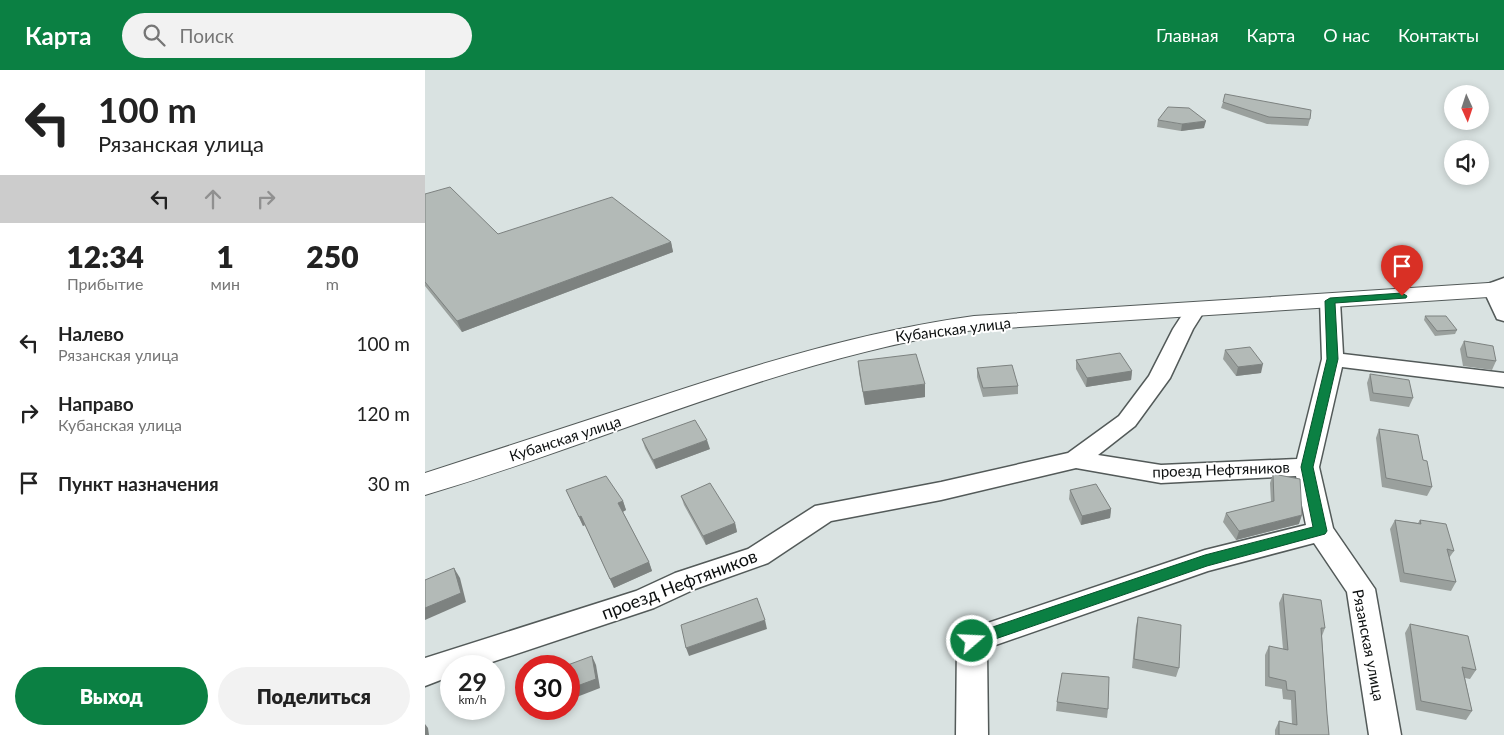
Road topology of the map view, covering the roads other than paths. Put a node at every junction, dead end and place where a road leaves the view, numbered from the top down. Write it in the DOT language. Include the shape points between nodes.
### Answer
graph roads {
  1 [pos="1500,287"];
  2 [pos="1330,301"];
  3 [pos="1195,310"];
  4 [pos="1504,315"];
  5 [pos="1333,359"];
  6 [pos="1504,380"];
  7 [pos="1076,460"];
  8 [pos="1307,467"];
  9 [pos="425,484"];
  10 [pos="1320,531"];
  11 [pos="425,672"];
  12 [pos="972,735"];
  13 [pos="1385,735"];
  1 -- 2 [label="street, Кубанская улица"];
  1 -- 4 [label="street"];
  2 -- 3 [label="street, Кубанская улица"];
  2 -- 5 [label="street, Рязанская улица"];
  3 -- 7 [label="street, проезд Нефтяников" via="1159,378 1127,421"];
  3 -- 9 [label="street, Кубанская улица" via="974,324 893,336 785,364"];
  5 -- 6 [label="street"];
  5 -- 8 [label="street, Рязанская улица"];
  7 -- 8 [label="street, проезд Нефтяников" via="1161,474"];
  7 -- 11 [label="street, проезд Нефтяников" via="941,491 824,513 758,556 685,581 644,600"];
  8 -- 10 [label="street, Рязанская улица"];
  10 -- 12 [label="street" via="1205,561 972,641"];
  10 -- 13 [label="street, Рязанская улица" via="1361,589"];
}
